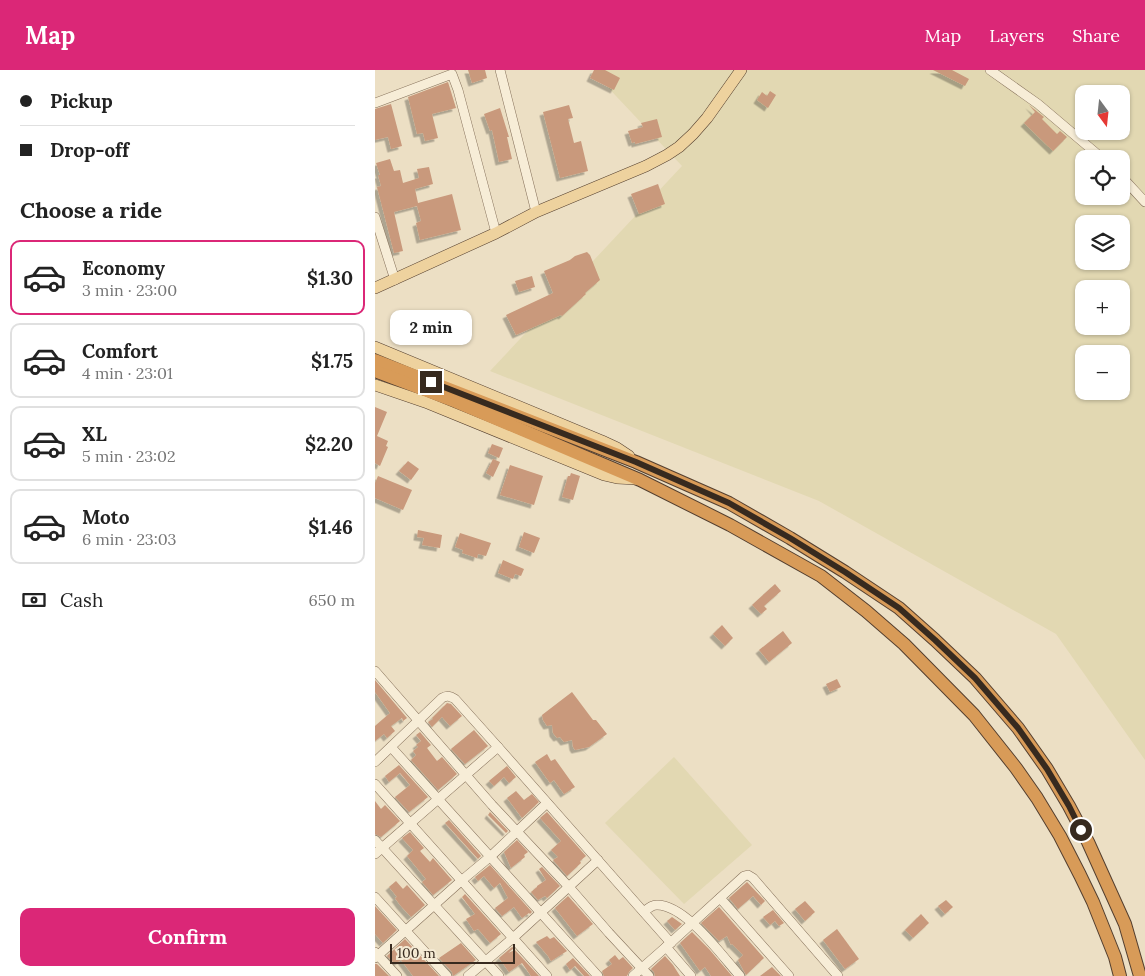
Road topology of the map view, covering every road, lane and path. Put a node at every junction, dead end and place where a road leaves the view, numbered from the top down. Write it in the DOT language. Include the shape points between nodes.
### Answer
graph roads {
  1 [pos="499,70"];
  2 [pos="741,70"];
  3 [pos="990,70"];
  4 [pos="454,72"];
  5 [pos="375,103"];
  6 [pos="1092,150"];
  7 [pos="1130,186"];
  8 [pos="1145,202"];
  9 [pos="537,212"];
  10 [pos="375,218"];
  11 [pos="496,233"];
  12 [pos="395,280"];
  13 [pos="375,288"];
  14 [pos="375,347"];
  15 [pos="375,360"];
  16 [pos="375,372"];
  17 [pos="375,385"];
  18 [pos="636,462"];
  19 [pos="639,480"];
  20 [pos="375,671"];
  21 [pos="419,721"];
  22 [pos="391,747"];
  23 [pos="498,747"];
  24 [pos="375,762"];
  25 [pos="466,774"];
  26 [pos="375,784"];
  27 [pos="437,799"];
  28 [pos="547,803"];
  29 [pos="409,823"];
  30 [pos="517,832"];
  31 [pos="375,840"];
  32 [pos="379,851"];
  33 [pos="491,856"];
  34 [pos="598,860"];
  35 [pos="461,881"];
  36 [pos="569,887"];
  37 [pos="375,897"];
  38 [pos="720,898"];
  39 [pos="435,905"];
  40 [pos="541,912"];
  41 [pos="644,912"];
  42 [pos="693,922"];
  43 [pos="406,931"];
  44 [pos="513,938"];
  45 [pos="669,946"];
  46 [pos="376,955"];
  47 [pos="485,961"];
  48 [pos="642,968"];
  49 [pos="397,976"];
  50 [pos="447,976"];
  51 [pos="468,976"];
  52 [pos="499,976"];
  53 [pos="547,976"];
  54 [pos="598,976"];
  55 [pos="633,976"];
  56 [pos="649,976"];
  57 [pos="691,976"];
  58 [pos="739,976"];
  59 [pos="789,976"];
  60 [pos="838,976"];
  61 [pos="1120,976"];
  62 [pos="1140,976"];
  1 -- 9 [label="street"];
  2 -- 9 [label="main road" via="707,118 679,147 646,166"];
  3 -- 6 [label="street" via="1038,104"];
  4 -- 5 [label="street"];
  4 -- 11 [label="street"];
  7 -- 8 [label="street"];
  9 -- 11 [label="main road"];
  10 -- 12 [label="street"];
  11 -- 12 [label="main road"];
  12 -- 13 [label="main road"];
  14 -- 18 [label="main road" via="602,441"];
  15 -- 18 [label="highway"];
  16 -- 19 [label="highway" via="456,402"];
  17 -- 19 [label="main road" via="434,405 604,475"];
  18 -- 62 [label="highway" via="729,503 845,572 899,608 975,678 1018,728 1069,806 1125,924"];
  19 -- 61 [label="highway" via="730,525 821,576 867,611 935,674 974,715 1037,798 1080,874"];
  20 -- 21 [label="street"];
  21 -- 22 [label="street"];
  21 -- 23 [label="street" via="442,698 450,696"];
  21 -- 25 [label="street"];
  22 -- 24 [label="street"];
  22 -- 27 [label="street"];
  23 -- 25 [label="street"];
  23 -- 28 [label="street"];
  25 -- 27 [label="street"];
  25 -- 30 [label="street"];
  26 -- 29 [label="street"];
  27 -- 29 [label="street"];
  27 -- 33 [label="street"];
  28 -- 30 [label="street"];
  28 -- 34 [label="street"];
  29 -- 32 [label="street"];
  29 -- 35 [label="street"];
  30 -- 33 [label="street"];
  30 -- 36 [label="street"];
  31 -- 32 [label="street"];
  32 -- 39 [label="street"];
  33 -- 35 [label="street"];
  33 -- 40 [label="street"];
  34 -- 36 [label="street"];
  34 -- 41 [label="street"];
  35 -- 39 [label="street"];
  35 -- 44 [label="street"];
  36 -- 40 [label="street"];
  36 -- 48 [label="street"];
  37 -- 43 [label="street"];
  38 -- 42 [label="street"];
  38 -- 59 [label="street"];
  38 -- 60 [label="street" via="744,876 750,876"];
  39 -- 43 [label="street"];
  39 -- 47 [label="street"];
  40 -- 44 [label="street"];
  40 -- 54 [label="street"];
  41 -- 42 [label="street" via="656,905 666,906"];
  41 -- 45 [label="street"];
  42 -- 45 [label="street"];
  42 -- 58 [label="street"];
  43 -- 46 [label="street"];
  43 -- 50 [label="street"];
  44 -- 47 [label="street"];
  44 -- 53 [label="street"];
  45 -- 48 [label="street"];
  45 -- 57 [label="street"];
  46 -- 49 [label="street"];
  47 -- 51 [label="street"];
  47 -- 52 [label="street"];
  48 -- 55 [label="street"];
  48 -- 56 [label="street"];
}
